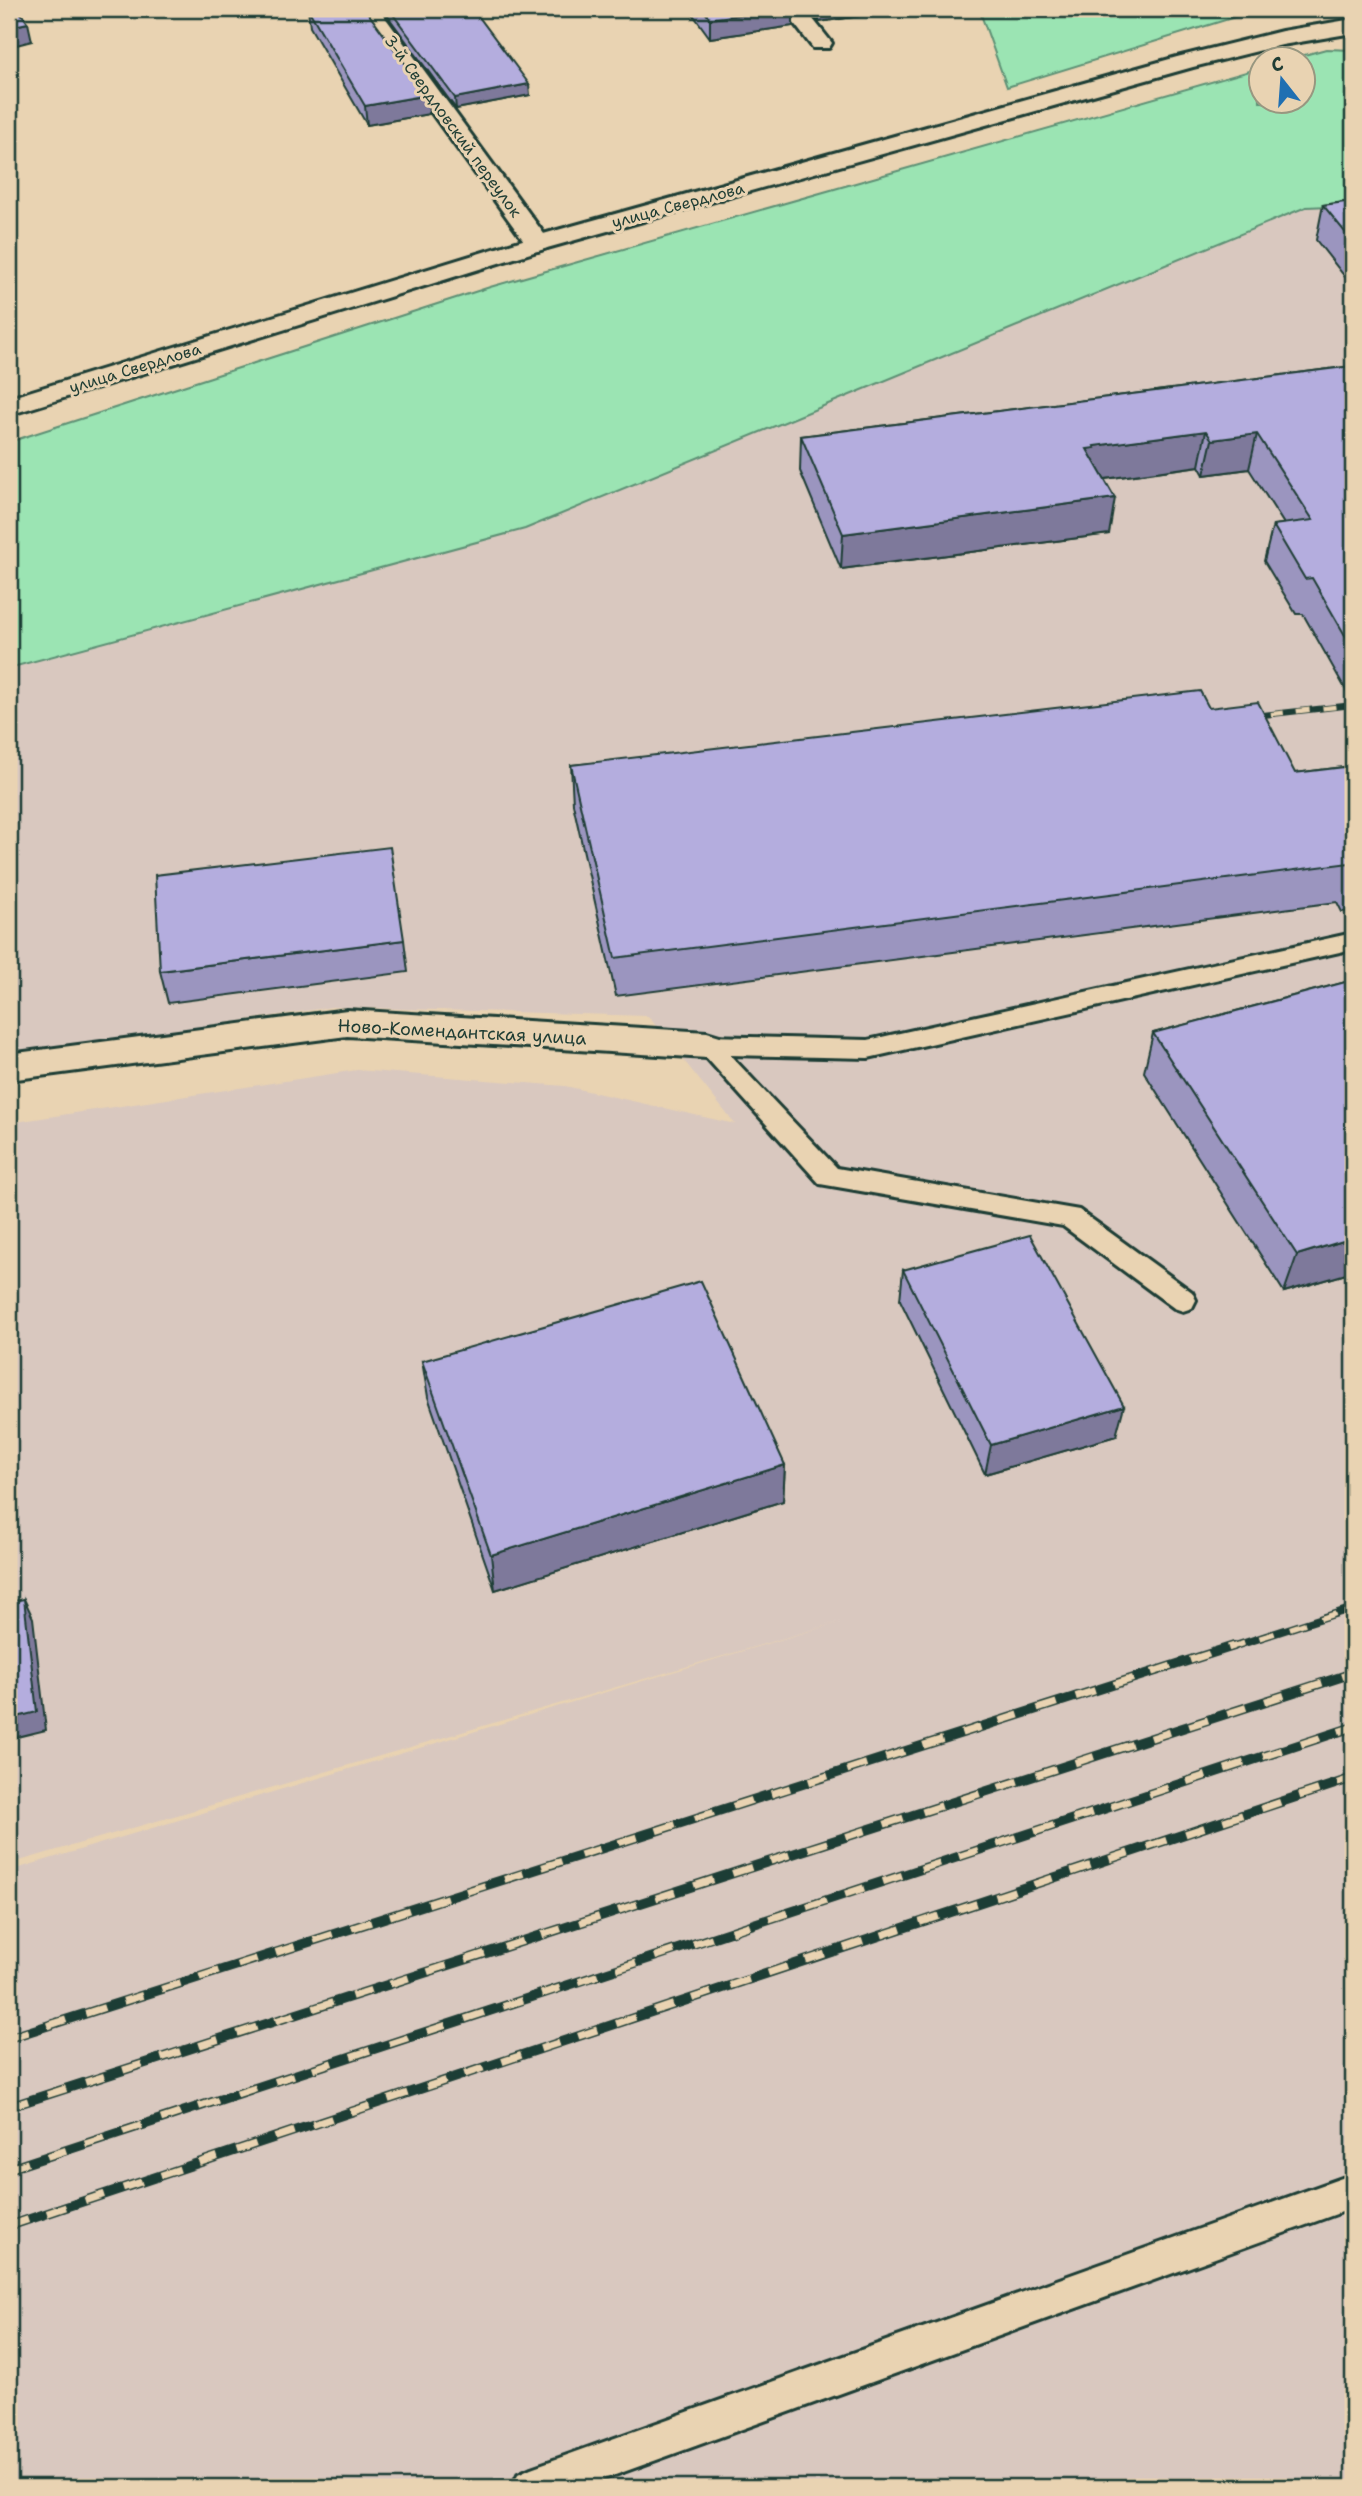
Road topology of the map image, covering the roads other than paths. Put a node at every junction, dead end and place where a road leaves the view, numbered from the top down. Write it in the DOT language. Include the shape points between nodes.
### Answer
graph roads {
  1 [pos="368,9"];
  2 [pos="794,9"];
  3 [pos="1353,26"];
  4 [pos="821,43"];
  5 [pos="538,243"];
  6 [pos="9,407"];
  7 [pos="1353,941"];
  8 [pos="707,1045"];
  9 [pos="9,1067"];
  10 [pos="1183,1300"];
  11 [pos="1353,2191"];
  12 [pos="531,2487"];
  1 -- 5 [label="main road, 3-й Свердловский переулок"];
  2 -- 4 [label="main road"];
  3 -- 5 [label="main road, улица Свердлова" via="1185,62"];
  5 -- 6 [label="main road, улица Свердлова"];
  7 -- 8 [label="lane" via="868,1049"];
  8 -- 9 [label="main road, Ново-Комендантская улица" via="347,1023"];
  8 -- 10 [label="lane" via="829,1177 1070,1216"];
  11 -- 12 [label="lane"];
}
